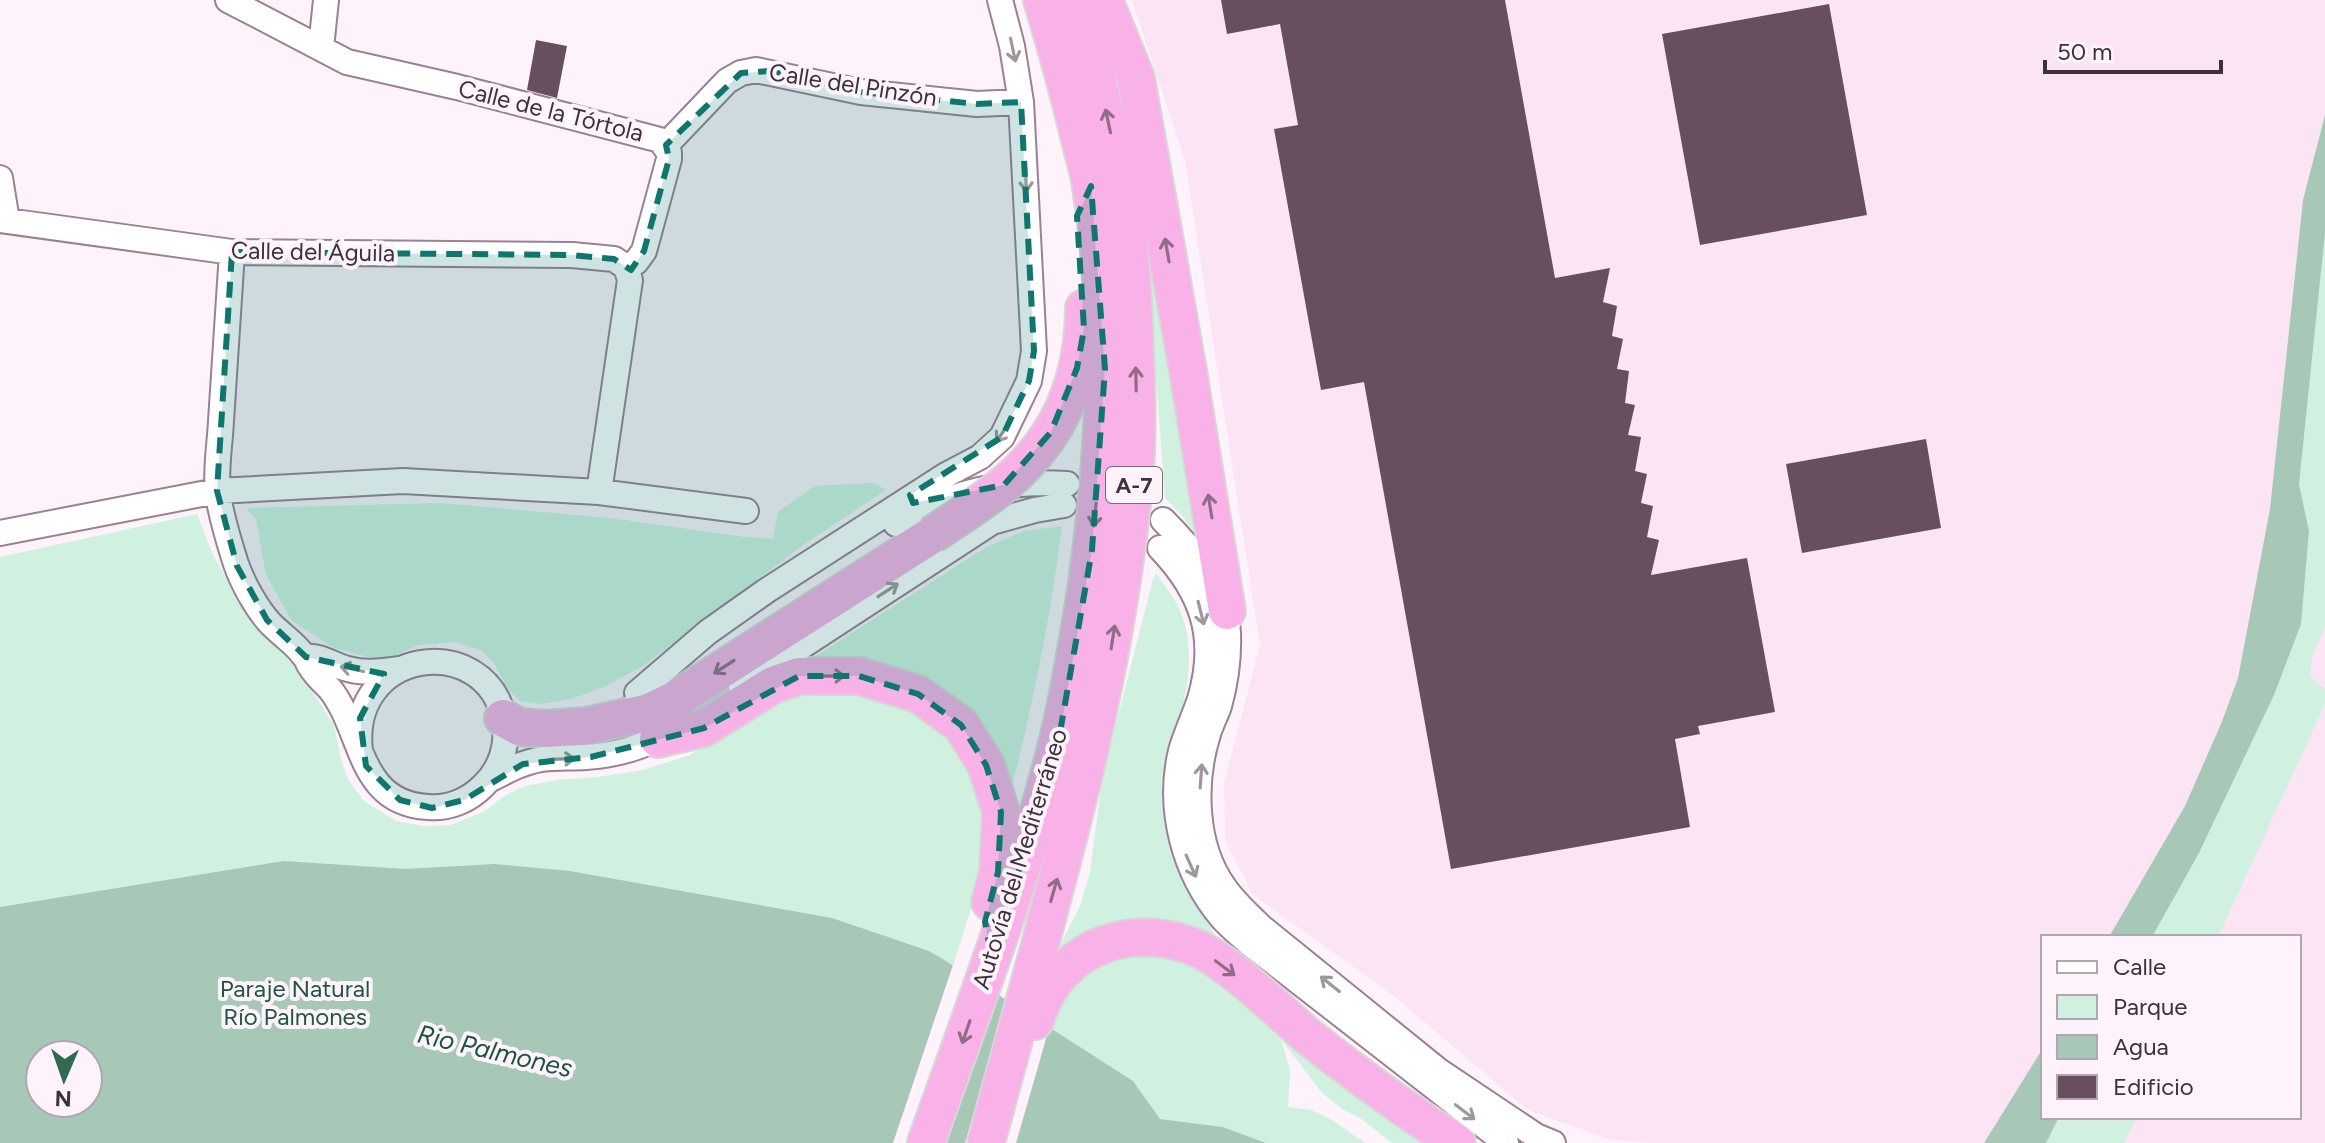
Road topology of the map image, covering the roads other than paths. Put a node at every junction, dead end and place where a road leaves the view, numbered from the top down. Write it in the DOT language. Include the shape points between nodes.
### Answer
graph roads {
  1 [pos="228,0"];
  2 [pos="326,0"];
  3 [pos="1000,0"];
  4 [pos="1042,0"];
  5 [pos="1074,0"];
  6 [pos="1104,0"];
  7 [pos="321,48"];
  8 [pos="1021,102"];
  9 [pos="666,145"];
  10 [pos="0,178"];
  11 [pos="1091,186"];
  12 [pos="3,221"];
  13 [pos="232,252"];
  14 [pos="626,267"];
  15 [pos="217,491"];
  16 [pos="599,492"];
  17 [pos="746,511"];
  18 [pos="1163,520"];
  19 [pos="0,533"];
  20 [pos="1160,548"];
  21 [pos="1227,611"];
  22 [pos="306,657"];
  23 [pos="400,669"];
  24 [pos="637,693"];
  25 [pos="501,710"];
  26 [pos="658,739"];
  27 [pos="360,751"];
  28 [pos="489,780"];
  29 [pos="992,959"];
  30 [pos="1044,972"];
  31 [pos="926,1143"];
  32 [pos="986,1143"];
  33 [pos="993,1143"];
  34 [pos="1457,1143"];
  35 [pos="1506,1143"];
  36 [pos="1553,1143"];
  1 -- 7 [label="street, Calle de la Tórtola"];
  2 -- 7 [label="street"];
  3 -- 8 [label="street, one-way"];
  4 -- 11 [label="highway, Autovía del Mediterráneo / A-7"];
  30 -- 5 [label="highway, Autovía del Mediterráneo / A-7, one-way" via="1099,714 1135,481 1132,281 1120,178"];
  21 -- 6 [label="highway, one-way" via="1136,78"];
  7 -- 9 [label="street, Calle de la Tórtola" via="347,62 653,136"];
  8 -- 9 [label="street, Calle del Pinzón" via="977,104 861,92 756,70 727,81"];
  8 -- 24 [label="street, one-way" via="1034,351 1029,381 1002,437 980,457 766,591"];
  9 -- 14 [label="street, Calle de la Tórtola" via="669,159 644,251"];
  10 -- 12 [label="street"];
  11 -- 25 [label="highway, one-way, bridge" via="1077,216 1084,275 1084,329 1077,368 1047,438 1015,477 649,712 546,729 519,727"];
  11 -- 29 [label="highway, Autovía del Mediterráneo / A-7, one-way" via="1105,369 1092,550 1059,738"];
  12 -- 13 [label="street, Calle del Águila"];
  13 -- 14 [label="street, Calle del Águila" via="572,255 614,259"];
  13 -- 15 [label="street"];
  14 -- 16 [label="street" via="630,280"];
  15 -- 16 [label="street" via="403,481"];
  15 -- 19 [label="street"];
  15 -- 22 [label="street" via="237,566 255,602"];
  16 -- 17 [label="street"];
  18 -- 21 [label="street" via="1206,570"];
  20 -- 35 [label="street, one-way" via="1197,597 1205,632 1200,698 1181,752 1176,802 1186,853 1206,897 1249,943"];
  36 -- 21 [label="street, one-way" via="1439,1071 1261,927 1222,885 1209,859 1199,812 1200,771 1228,671"];
  23 -- 22 [label="street, one-way" via="351,670"];
  22 -- 27 [label="street" via="343,710"];
  23 -- 25 [label="street" via="432,661 464,669 489,689"];
  23 -- 27 [label="street" via="386,677 366,703 360,718"];
  24 -- 25 [label="street" via="578,712 544,716"];
  26 -- 24 [label="street, one-way" via="992,522 1066,495 1043,483 995,486 921,511"];
  25 -- 28 [label="street" via="504,751"];
  28 -- 26 [label="street, one-way" via="542,759 591,757"];
  26 -- 29 [label="highway, one-way" via="704,728 773,685 799,676 859,676 918,694 961,725 986,765 1001,812 998,872 985,922"];
  27 -- 28 [label="street" via="375,780 416,806 456,803"];
  29 -- 31 [label="highway, Autovía del Mediterráneo / A-7, one-way"];
  30 -- 32 [label="highway, Autovía del Mediterráneo / A-7"];
  30 -- 33 [label="highway" via="1040,1005 1008,1115"];
  30 -- 34 [label="highway, one-way" via="1115,940 1153,937 1190,945 1221,963 1400,1107"];
}
